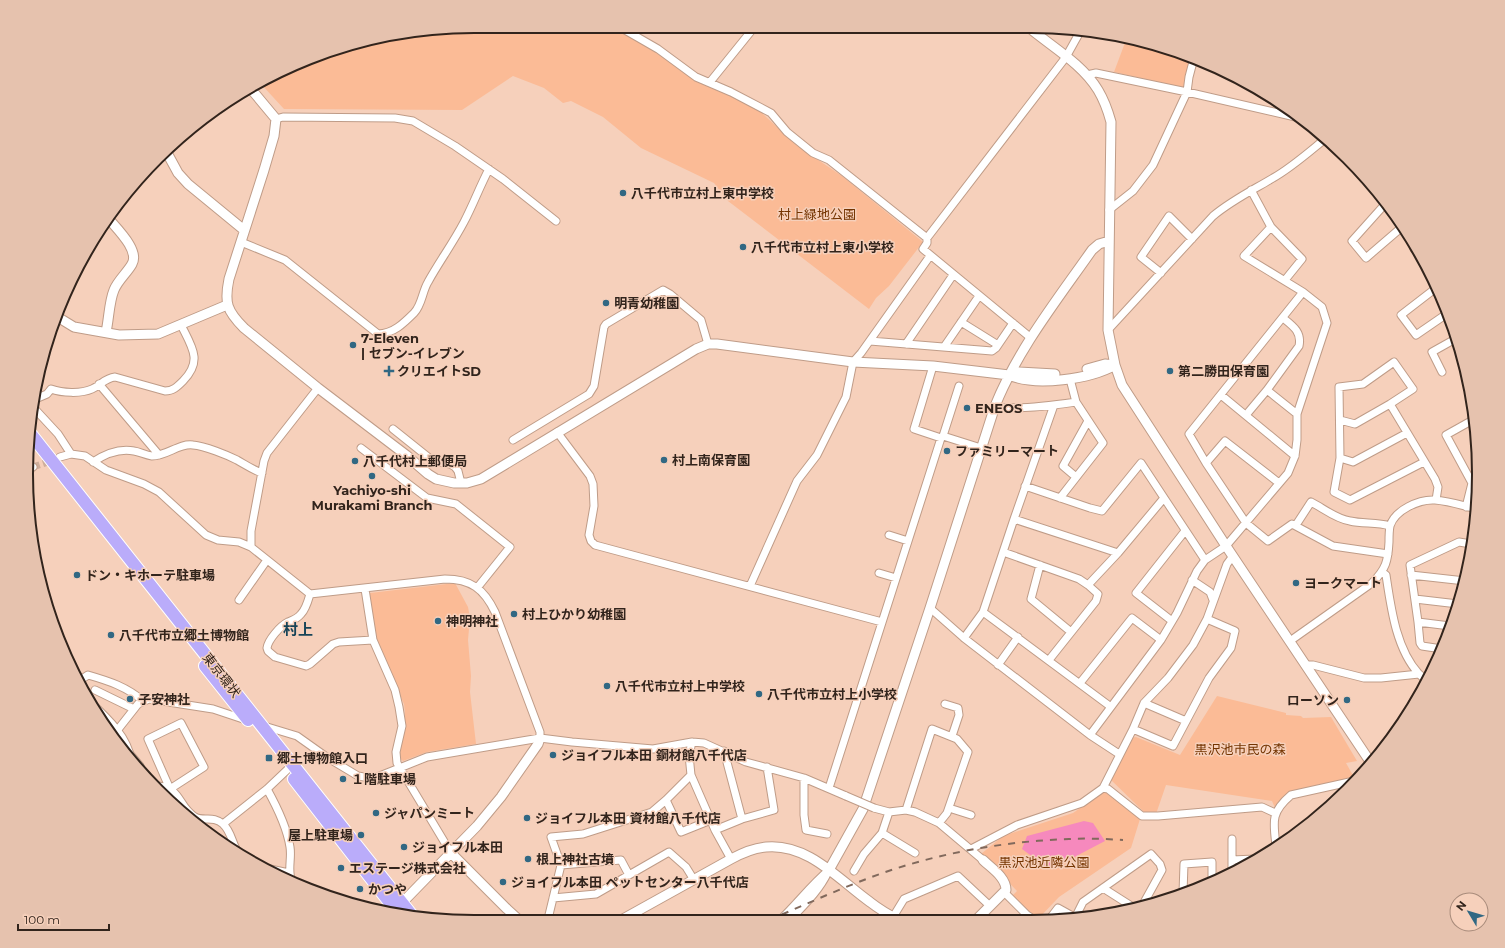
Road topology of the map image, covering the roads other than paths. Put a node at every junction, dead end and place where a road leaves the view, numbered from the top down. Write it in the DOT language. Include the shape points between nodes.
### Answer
graph roads {
  1 [pos="630,33"];
  2 [pos="750,33"];
  3 [pos="1036,33"];
  4 [pos="1078,36"];
  5 [pos="1066,57"];
  6 [pos="1192,64"];
  7 [pos="1087,75"];
  8 [pos="710,82"];
  9 [pos="253,92"];
  10 [pos="1187,92"];
  11 [pos="1287,115"];
  12 [pos="276,119"];
  13 [pos="1322,142"];
  14 [pos="169,156"];
  15 [pos="488,169"];
  16 [pos="1251,190"];
  17 [pos="1382,208"];
  18 [pos="1110,210"];
  19 [pos="556,221"];
  20 [pos="112,223"];
  21 [pos="1271,226"];
  22 [pos="1398,229"];
  23 [pos="244,230"];
  24 [pos="927,238"];
  25 [pos="1192,239"];
  26 [pos="1109,241"];
  27 [pos="241,242"];
  28 [pos="930,256"];
  29 [pos="1161,273"];
  30 [pos="953,275"];
  31 [pos="1285,280"];
  32 [pos="1432,291"];
  33 [pos="1303,292"];
  34 [pos="979,296"];
  35 [pos="227,305"];
  36 [pos="1443,317"];
  37 [pos="1283,318"];
  38 [pos="61,319"];
  39 [pos="962,322"];
  40 [pos="1013,323"];
  41 [pos="181,325"];
  42 [pos="1108,330"];
  43 [pos="106,332"];
  44 [pos="1031,338"];
  45 [pos="870,341"];
  46 [pos="1452,341"];
  47 [pos="708,344"];
  48 [pos="906,344"];
  49 [pos="998,345"];
  50 [pos="944,347"];
  51 [pos="852,362"];
  52 [pos="1115,365"];
  53 [pos="933,366"];
  54 [pos="1442,372"];
  55 [pos="1009,375"];
  56 [pos="1070,379"];
  57 [pos="99,384"];
  58 [pos="959,386"];
  59 [pos="318,388"];
  60 [pos="1266,390"];
  61 [pos="1221,395"];
  62 [pos="40,397"];
  63 [pos="1076,402"];
  64 [pos="1390,404"];
  65 [pos="1054,405"];
  66 [pos="995,406"];
  67 [pos="38,412"];
  68 [pos="1297,414"];
  69 [pos="1246,415"];
  70 [pos="1340,420"];
  71 [pos="1088,421"];
  72 [pos="1469,423"];
  73 [pos="946,426"];
  74 [pos="393,429"];
  75 [pos="557,432"];
  76 [pos="1407,433"];
  77 [pos="938,437"];
  78 [pos="35,439"];
  79 [pos="513,440"];
  80 [pos="362,448"];
  81 [pos="981,448"];
  82 [pos="34,450"];
  83 [pos="71,454"];
  84 [pos="159,455"];
  85 [pos="1295,456"];
  86 [pos="60,457"];
  87 [pos="1340,458"];
  88 [pos="93,462"];
  89 [pos="1424,462"];
  90 [pos="1206,463"];
  91 [pos="262,473"];
  92 [pos="1076,477"];
  93 [pos="1472,479"];
  94 [pos="462,483"];
  95 [pos="1279,483"];
  96 [pos="1026,486"];
  97 [pos="1471,491"];
  98 [pos="1060,498"];
  99 [pos="1164,498"];
  100 [pos="1436,500"];
  101 [pos="1466,507"];
  102 [pos="1471,508"];
  103 [pos="1014,519"];
  104 [pos="1246,523"];
  105 [pos="1296,525"];
  106 [pos="1390,526"];
  107 [pos="1186,531"];
  108 [pos="889,535"];
  109 [pos="908,541"];
  110 [pos="1466,543"];
  111 [pos="1226,546"];
  112 [pos="251,547"];
  113 [pos="1003,552"];
  114 [pos="1118,553"];
  115 [pos="1388,554"];
  116 [pos="1233,556"];
  117 [pos="267,560"];
  118 [pos="1205,560"];
  119 [pos="1040,565"];
  120 [pos="1382,572"];
  121 [pos="879,573"];
  122 [pos="1411,575"];
  123 [pos="896,578"];
  124 [pos="1192,580"];
  125 [pos="1459,580"];
  126 [pos="1088,585"];
  127 [pos="750,586"];
  128 [pos="477,588"];
  129 [pos="365,589"];
  130 [pos="310,594"];
  131 [pos="1415,599"];
  132 [pos="239,600"];
  133 [pos="1213,600"];
  134 [pos="1453,603"];
  135 [pos="930,608"];
  136 [pos="983,612"];
  137 [pos="1207,619"];
  138 [pos="1172,621"];
  139 [pos="882,622"];
  140 [pos="1418,622"];
  141 [pos="1445,625"];
  142 [pos="1071,632"];
  143 [pos="1018,637"];
  144 [pos="964,638"];
  145 [pos="373,640"];
  146 [pos="1161,640"];
  147 [pos="1290,641"];
  148 [pos="1436,648"];
  149 [pos="1049,660"];
  150 [pos="998,665"];
  151 [pos="1305,665"];
  152 [pos="1419,674"];
  153 [pos="1422,677"];
  154 [pos="83,678"];
  155 [pos="1080,683"];
  156 [pos="95,690"];
  157 [pos="143,701"];
  158 [pos="1144,703"];
  159 [pos="945,704"];
  160 [pos="1111,707"];
  161 [pos="134,709"];
  162 [pos="249,721"];
  163 [pos="1186,722"];
  164 [pos="263,725"];
  165 [pos="1133,729"];
  166 [pos="117,732"];
  167 [pos="1090,735"];
  168 [pos="952,736"];
  169 [pos="540,738"];
  170 [pos="692,742"];
  171 [pos="724,752"];
  172 [pos="1119,754"];
  173 [pos="1368,759"];
  174 [pos="399,767"];
  175 [pos="767,767"];
  176 [pos="287,770"];
  177 [pos="691,775"];
  178 [pos="804,778"];
  179 [pos="1346,783"];
  180 [pos="162,786"];
  181 [pos="829,788"];
  182 [pos="1103,788"];
  183 [pos="170,789"];
  184 [pos="267,789"];
  185 [pos="666,800"];
  186 [pos="949,808"];
  187 [pos="187,809"];
  188 [pos="906,810"];
  189 [pos="889,812"];
  190 [pos="1274,813"];
  191 [pos="971,815"];
  192 [pos="198,818"];
  193 [pos="742,819"];
  194 [pos="711,820"];
  195 [pos="939,823"];
  196 [pos="223,824"];
  197 [pos="715,830"];
  198 [pos="882,833"];
  199 [pos="827,834"];
  200 [pos="1232,839"];
  201 [pos="1276,841"];
  202 [pos="234,844"];
  203 [pos="971,849"];
  204 [pos="451,853"];
  205 [pos="916,853"];
  206 [pos="731,859"];
  207 [pos="1246,859"];
  208 [pos="982,860"];
  209 [pos="1232,860"];
  210 [pos="561,865"];
  211 [pos="1232,867"];
  212 [pos="828,870"];
  213 [pos="854,871"];
  214 [pos="283,872"];
  215 [pos="289,873"];
  216 [pos="629,875"];
  217 [pos="1212,876"];
  218 [pos="694,880"];
  219 [pos="1103,888"];
  220 [pos="1183,888"];
  221 [pos="1004,892"];
  222 [pos="553,898"];
  223 [pos="1146,900"];
  224 [pos="1126,905"];
  225 [pos="990,906"];
  226 [pos="395,908"];
  227 [pos="396,908"];
  228 [pos="398,908"];
  229 [pos="1079,912"];
  230 [pos="1067,913"];
  231 [pos="1053,914"];
  232 [pos="514,915"];
  233 [pos="549,915"];
  234 [pos="630,915"];
  235 [pos="785,915"];
  236 [pos="794,915"];
  237 [pos="890,915"];
  238 [pos="898,915"];
  239 [pos="984,915"];
  240 [pos="1028,915"];
  1 -- 8 [label="street" via="658,49 696,77"];
  2 -- 8 [label="street"];
  3 -- 5 [label="street"];
  4 -- 5 [label="street"];
  5 -- 7 [label="street"];
  5 -- 24 [label="street"];
  6 -- 10 [label="street"];
  7 -- 10 [label="street" via="1096,73"];
  7 -- 18 [label="street" via="1106,104 1111,122"];
  8 -- 24 [label="street" via="771,112 787,132 813,153 829,160"];
  9 -- 12 [label="street"];
  10 -- 11 [label="street"];
  10 -- 18 [label="street" via="1148,173 1134,191"];
  12 -- 15 [label="street" via="283,116 395,118 413,121"];
  12 -- 23 [label="street" via="274,136"];
  13 -- 16 [label="street" via="1274,178"];
  14 -- 23 [label="street" via="178,173 188,184"];
  15 -- 19 [label="street"];
  15 -- 27 [label="street" via="464,221 427,283 419,306 387,334 378,334 285,260"];
  16 -- 21 [label="street"];
  16 -- 25 [label="street" via="1213,216"];
  17 -- 22 [label="street" via="1352,240 1366,258"];
  18 -- 26 [label="street"];
  20 -- 43 [label="street" via="131,246 134,256 132,265 113,294"];
  21 -- 31 [label="street" via="1302,259"];
  21 -- 31 [label="street" via="1244,256"];
  23 -- 27 [label="street"];
  24 -- 28 [label="street" via="923,249"];
  25 -- 29 [label="street"];
  25 -- 29 [label="street" via="1169,216 1141,257"];
  26 -- 42 [label="street"];
  26 -- 44 [label="street" via="1099,244 1092,250"];
  27 -- 35 [label="street" via="229,279"];
  28 -- 30 [label="street"];
  28 -- 45 [label="street"];
  29 -- 42 [label="street"];
  30 -- 34 [label="street"];
  30 -- 48 [label="street"];
  31 -- 33 [label="street"];
  32 -- 36 [label="street" via="1401,315 1416,335"];
  33 -- 37 [label="street"];
  33 -- 68 [label="street" via="1322,308 1327,323"];
  34 -- 39 [label="street"];
  34 -- 40 [label="street"];
  35 -- 41 [label="street"];
  35 -- 59 [label="street" via="244,328"];
  37 -- 60 [label="street" via="1299,333 1299,346"];
  37 -- 61 [label="street"];
  38 -- 43 [label="street" via="74,327"];
  39 -- 49 [label="street"];
  39 -- 50 [label="street"];
  40 -- 44 [label="street"];
  40 -- 49 [label="street"];
  41 -- 43 [label="street" via="158,334 119,335"];
  41 -- 57 [label="street" via="195,356 194,365 188,376 176,388 165,391 115,377"];
  42 -- 52 [label="street"];
  44 -- 55 [label="street"];
  45 -- 48 [label="street"];
  45 -- 51 [label="street"];
  46 -- 54 [label="street" via="1432,352"];
  47 -- 51 [label="street"];
  47 -- 75 [label="street"];
  47 -- 79 [label="street" via="701,320 663,290 606,324 594,386 589,394"];
  48 -- 50 [label="street"];
  49 -- 50 [label="street" via="992,351"];
  51 -- 53 [label="street"];
  51 -- 127 [label="street" via="846,397 817,455 797,481"];
  52 -- 55 [label="street" via="1105,364 1059,374 1018,372"];
  52 -- 56 [label="street" via="1106,370"];
  52 -- 111 [label="street" via="1122,385 1139,414"];
  53 -- 55 [label="street"];
  53 -- 77 [label="street" via="914,429"];
  55 -- 56 [label="street" via="1018,379"];
  55 -- 66 [label="street"];
  56 -- 63 [label="street"];
  57 -- 62 [label="street" via="92,389 73,392 51,389"];
  57 -- 84 [label="street"];
  58 -- 73 [label="street"];
  59 -- 91 [label="street" via="267,453"];
  59 -- 94 [label="street" via="428,474 444,481"];
  60 -- 68 [label="street"];
  60 -- 69 [label="street"];
  61 -- 69 [label="street"];
  61 -- 90 [label="street" via="1189,434"];
  63 -- 65 [label="street"];
  63 -- 71 [label="street"];
  64 -- 70 [label="street" via="1355,424"];
  64 -- 70 [label="street" via="1412,389 1394,362 1363,384 1339,387"];
  64 -- 76 [label="street"];
  65 -- 66 [label="street" via="1001,408"];
  65 -- 96 [label="street"];
  66 -- 81 [label="street"];
  67 -- 83 [label="street" via="58,434"];
  68 -- 85 [label="street"];
  69 -- 85 [label="street"];
  70 -- 87 [label="street"];
  71 -- 92 [label="street" via="1063,466"];
  71 -- 92 [label="street" via="1103,443"];
  72 -- 93 [label="street" via="1446,435"];
  73 -- 77 [label="street" via="940,428"];
  73 -- 81 [label="street" via="943,436"];
  74 -- 94 [label="street" via="433,461 455,467"];
  75 -- 94 [label="street" via="489,475"];
  75 -- 127 [label="street" via="590,476 593,484 594,506 589,536 595,545"];
  76 -- 87 [label="street" via="1353,462"];
  76 -- 89 [label="street"];
  77 -- 109 [label="street" via="942,438"];
  78 -- 164 [label="highway, 東京環状"];
  80 -- 128 [label="street" via="427,498 456,504 510,547"];
  81 -- 135 [label="street"];
  82 -- 162 [label="highway, 東京環状"];
  83 -- 86 [label="street"];
  83 -- 88 [label="street" via="85,456"];
  84 -- 88 [label="street" via="119,451 104,455"];
  84 -- 91 [label="street" via="182,446 193,445 226,455 251,470"];
  85 -- 95 [label="street" via="1288,473"];
  87 -- 89 [label="street" via="1334,492 1350,500"];
  88 -- 112 [label="street" via="159,492 210,537 239,542"];
  89 -- 100 [label="street" via="1438,487"];
  90 -- 95 [label="street" via="1225,441"];
  90 -- 104 [label="street"];
  91 -- 112 [label="street" via="251,531"];
  92 -- 98 [label="street"];
  95 -- 104 [label="street"];
  96 -- 98 [label="street"];
  96 -- 103 [label="street"];
  97 -- 101 [label="street"];
  98 -- 99 [label="street" via="1102,511 1141,463"];
  99 -- 107 [label="street"];
  99 -- 114 [label="street"];
  100 -- 101 [label="street"];
  100 -- 106 [label="street" via="1427,500 1407,507 1397,515"];
  101 -- 102 [label="street"];
  103 -- 113 [label="street"];
  103 -- 114 [label="street"];
  104 -- 105 [label="street" via="1268,541 1292,524"];
  104 -- 111 [label="street"];
  105 -- 106 [label="street" via="1311,502 1350,522"];
  105 -- 115 [label="street" via="1333,546"];
  106 -- 115 [label="street"];
  107 -- 118 [label="street"];
  107 -- 138 [label="street" via="1136,593"];
  108 -- 109 [label="street"];
  109 -- 123 [label="street"];
  110 -- 122 [label="street" via="1459,542 1410,565"];
  111 -- 116 [label="street"];
  111 -- 118 [label="street"];
  112 -- 117 [label="street"];
  113 -- 119 [label="street"];
  113 -- 136 [label="street"];
  114 -- 126 [label="street"];
  115 -- 120 [label="street"];
  116 -- 133 [label="street" via="1227,564"];
  116 -- 147 [label="street"];
  117 -- 130 [label="street"];
  117 -- 132 [label="street"];
  118 -- 124 [label="street"];
  119 -- 126 [label="street"];
  119 -- 142 [label="street" via="1031,599"];
  120 -- 147 [label="street" via="1372,583"];
  120 -- 152 [label="street" via="1386,575 1394,625 1411,666"];
  121 -- 123 [label="street"];
  122 -- 125 [label="street"];
  122 -- 131 [label="street"];
  123 -- 139 [label="street"];
  124 -- 133 [label="street" via="1210,592"];
  124 -- 138 [label="street"];
  126 -- 142 [label="street" via="1098,597"];
  127 -- 139 [label="street"];
  128 -- 129 [label="street" via="463,580 445,579"];
  128 -- 169 [label="street" via="486,596 495,612 540,732"];
  129 -- 130 [label="street"];
  129 -- 145 [label="street"];
  130 -- 145 [label="street" via="306,608 301,614 287,622 269,640 267,648 272,654 306,666 333,644"];
  131 -- 134 [label="street"];
  131 -- 140 [label="street"];
  133 -- 137 [label="street"];
  135 -- 144 [label="street"];
  135 -- 212 [label="street" via="863,809"];
  136 -- 143 [label="street"];
  136 -- 144 [label="street"];
  137 -- 158 [label="street" via="1193,645 1168,678"];
  137 -- 163 [label="street" via="1235,631 1231,648 1209,678"];
  138 -- 146 [label="street"];
  139 -- 181 [label="street"];
  140 -- 141 [label="street"];
  140 -- 148 [label="street" via="1422,646"];
  142 -- 149 [label="street"];
  143 -- 149 [label="street"];
  143 -- 150 [label="street"];
  144 -- 150 [label="street"];
  145 -- 174 [label="street" via="393,684 400,707 402,726 396,752"];
  146 -- 155 [label="street" via="1132,618"];
  146 -- 160 [label="street"];
  147 -- 151 [label="street"];
  149 -- 155 [label="street"];
  150 -- 167 [label="street"];
  151 -- 152 [label="street" via="1364,678"];
  151 -- 173 [label="street"];
  152 -- 153 [label="street"];
  154 -- 157 [label="street" via="88,675 123,686"];
  155 -- 160 [label="street"];
  156 -- 161 [label="street"];
  157 -- 161 [label="street"];
  157 -- 162 [label="street" via="157,699 213,709"];
  158 -- 163 [label="street"];
  158 -- 165 [label="street"];
  159 -- 168 [label="street" via="958,708 960,715"];
  160 -- 167 [label="street"];
  161 -- 166 [label="street"];
  162 -- 164 [label="street"];
  162 -- 176 [label="highway, 東京環状"];
  163 -- 165 [label="street" via="1173,746"];
  164 -- 174 [label="street" via="296,736 358,776 377,777"];
  164 -- 227 [label="highway, 東京環状"];
  165 -- 172 [label="street"];
  167 -- 172 [label="street"];
  168 -- 186 [label="street" via="968,752"];
  168 -- 188 [label="street" via="932,729"];
  169 -- 170 [label="street" via="652,749"];
  169 -- 174 [label="street" via="427,757"];
  169 -- 204 [label="street" via="501,797"];
  170 -- 171 [label="street" via="704,743"];
  170 -- 177 [label="street" via="689,755"];
  171 -- 175 [label="street" via="746,762"];
  171 -- 193 [label="street"];
  172 -- 182 [label="street"];
  174 -- 204 [label="street"];
  175 -- 178 [label="street"];
  175 -- 193 [label="street" via="774,810"];
  176 -- 184 [label="street"];
  176 -- 226 [label="highway, 東京環状"];
  177 -- 185 [label="street"];
  177 -- 194 [label="street"];
  178 -- 181 [label="street"];
  178 -- 199 [label="street" via="806,830"];
  179 -- 190 [label="street" via="1291,795"];
  180 -- 183 [label="street"];
  181 -- 189 [label="street, bridge"];
  182 -- 190 [label="street" via="1108,789 1142,816 1262,808"];
  182 -- 203 [label="street" via="1082,803 1017,825"];
  183 -- 183 [label="street" via="204,767 181,723 148,739"];
  183 -- 187 [label="street"];
  184 -- 196 [label="street"];
  184 -- 215 [label="street" via="286,833 290,849"];
  185 -- 194 [label="street" via="681,832"];
  185 -- 210 [label="street" via="652,812 611,826 583,834 551,837"];
  186 -- 191 [label="street"];
  186 -- 195 [label="street"];
  188 -- 189 [label="street"];
  188 -- 195 [label="street"];
  189 -- 198 [label="street"];
  190 -- 201 [label="street"];
  192 -- 196 [label="street" via="214,818"];
  193 -- 197 [label="street"];
  194 -- 197 [label="street"];
  195 -- 203 [label="street"];
  196 -- 202 [label="street"];
  197 -- 206 [label="street"];
  198 -- 205 [label="street"];
  198 -- 213 [label="street" via="864,854"];
  200 -- 209 [label="street"];
  203 -- 208 [label="street"];
  204 -- 228 [label="street"];
  204 -- 232 [label="street"];
  206 -- 212 [label="street" via="747,851 767,847 787,849 801,853"];
  206 -- 218 [label="street"];
  207 -- 209 [label="street"];
  208 -- 221 [label="street" via="1006,884"];
  209 -- 211 [label="street"];
  210 -- 216 [label="street" via="621,860"];
  210 -- 222 [label="street"];
  212 -- 235 [label="street"];
  212 -- 236 [label="street" via="823,882"];
  212 -- 237 [label="street"];
  214 -- 215 [label="street"];
  216 -- 218 [label="street" via="669,852 686,867"];
  216 -- 222 [label="street" via="596,894"];
  217 -- 220 [label="street" via="1212,862 1184,864"];
  218 -- 234 [label="street"];
  219 -- 223 [label="street" via="1151,854 1162,870"];
  219 -- 224 [label="street"];
  219 -- 229 [label="street" via="1083,902"];
  221 -- 225 [label="street"];
  221 -- 240 [label="street"];
  222 -- 233 [label="street"];
  225 -- 238 [label="street" via="958,876 904,899"];
  225 -- 239 [label="street"];
  230 -- 231 [label="street" via="1058,908"];
}
